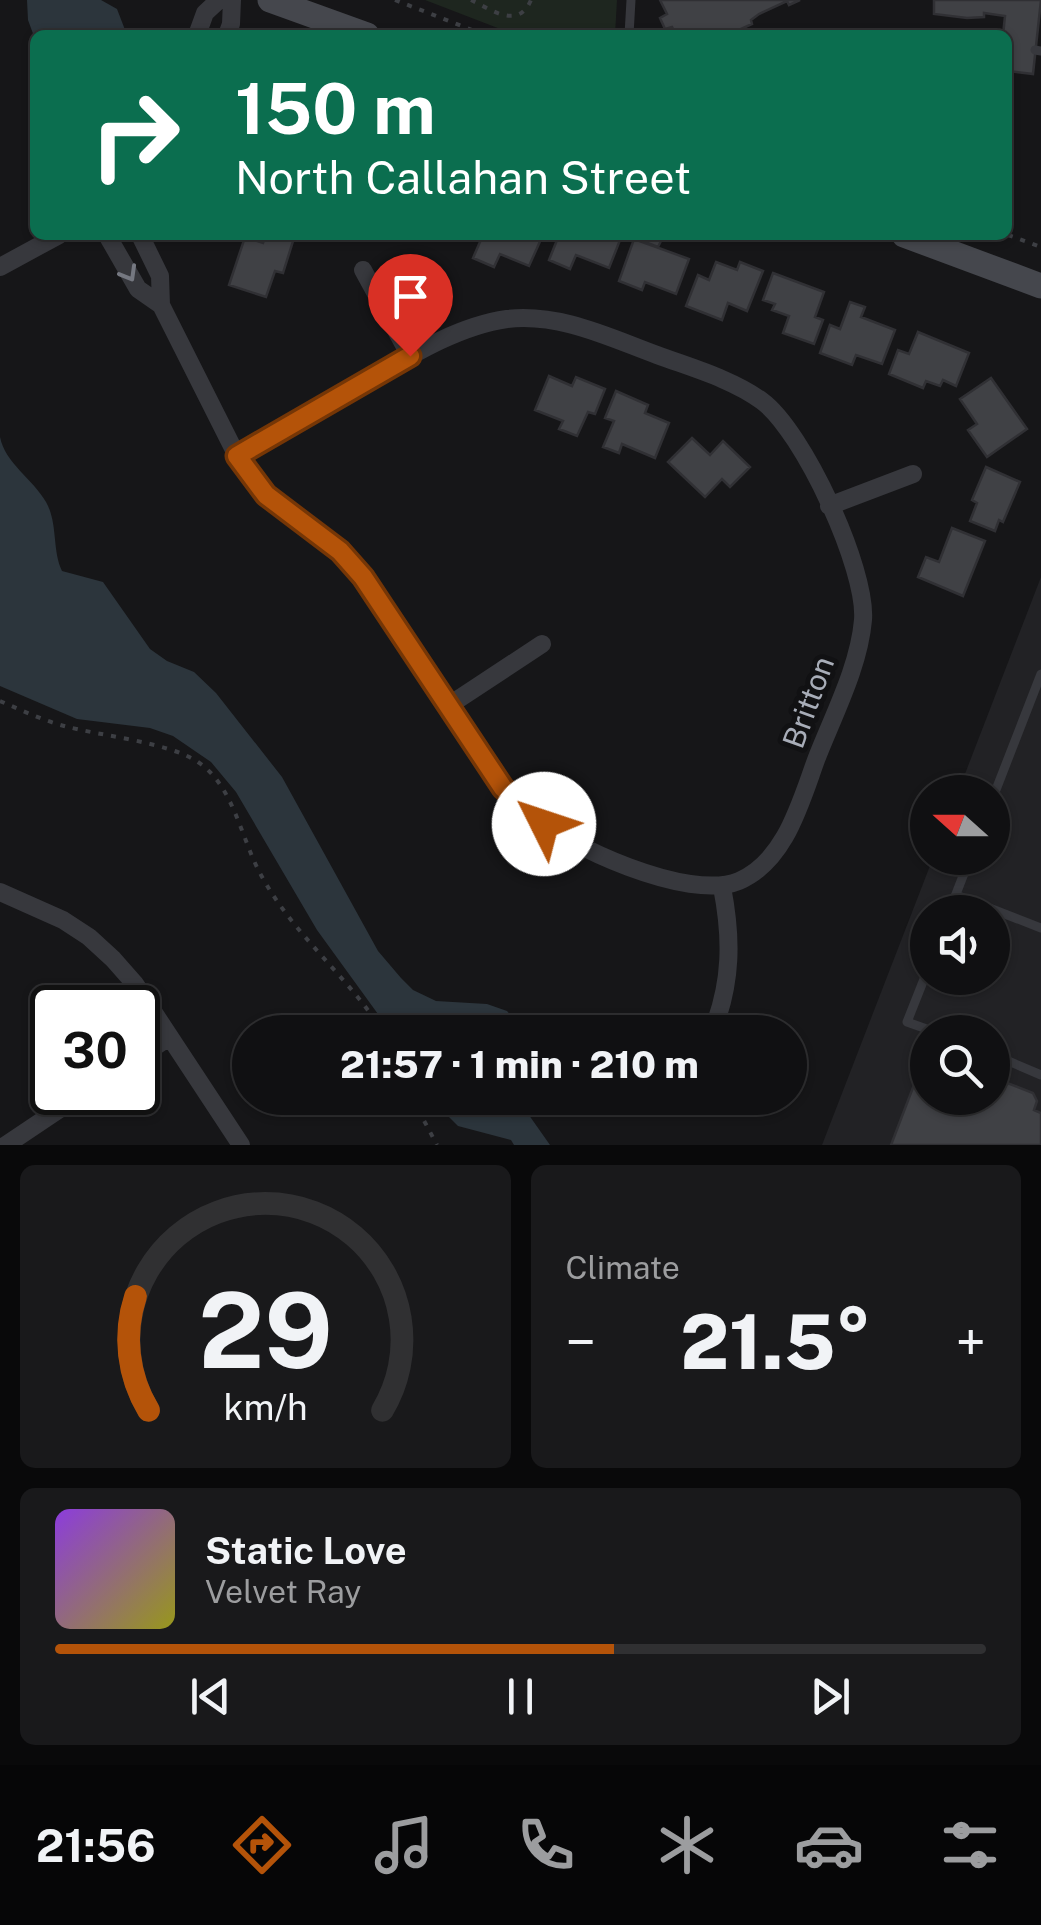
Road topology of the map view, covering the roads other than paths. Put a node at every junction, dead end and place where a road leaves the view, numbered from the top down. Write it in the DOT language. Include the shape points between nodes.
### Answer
graph roads {
  1 [pos="219,0"];
  2 [pos="232,0"];
  3 [pos="270,0"];
  4 [pos="631,0"];
  5 [pos="199,30"];
  6 [pos="228,30"];
  7 [pos="353,30"];
  8 [pos="629,30"];
  9 [pos="50,240"];
  10 [pos="110,240"];
  11 [pos="142,240"];
  12 [pos="917,240"];
  13 [pos="0,267"];
  14 [pos="363,270"];
  15 [pos="1041,286"];
  16 [pos="161,305"];
  17 [pos="410,356"];
  18 [pos="237,456"];
  19 [pos="912,474"];
  20 [pos="829,506"];
  21 [pos="542,644"];
  22 [pos="1041,676"];
  23 [pos="448,706"];
  24 [pos="1002,775"];
  25 [pos="964,875"];
  26 [pos="722,886"];
  27 [pos="0,892"];
  28 [pos="956,895"];
  29 [pos="1010,916"];
  30 [pos="1041,928"];
  31 [pos="918,995"];
  32 [pos="717,1015"];
  33 [pos="910,1023"];
  34 [pos="169,1038"];
  35 [pos="160,1044"];
  36 [pos="1010,1061"];
  37 [pos="1041,1074"];
  38 [pos="51,1115"];
  39 [pos="6,1145"];
  40 [pos="241,1145"];
  1 -- 5 [label="street"];
  2 -- 6 [label="street"];
  3 -- 7 [label="main road"];
  4 -- 8 [label="lane"];
  9 -- 13 [label="street"];
  10 -- 16 [label="street, one-way" via="138,289"];
  11 -- 16 [label="street" via="160,276"];
  12 -- 15 [label="main road"];
  14 -- 17 [label="street"];
  16 -- 18 [label="street"];
  17 -- 18 [label="street, Britton"];
  17 -- 20 [label="street, Britton" via="488,323 566,322 762,400 802,448"];
  18 -- 23 [label="street" via="266,495 340,551 363,577"];
  19 -- 20 [label="street"];
  20 -- 26 [label="street, Britton" via="859,585 858,645 781,843 758,872"];
  21 -- 23 [label="street"];
  22 -- 24 [label="lane"];
  23 -- 26 [label="street" via="503,788 562,837 652,876"];
  25 -- 28 [label="lane"];
  26 -- 32 [label="street" via="731,949"];
  27 -- 34 [label="street" via="89,937 134,984"];
  29 -- 30 [label="lane"];
  31 -- 33 [label="lane"];
  34 -- 35 [label="street"];
  34 -- 40 [label="street"];
  36 -- 37 [label="lane"];
  38 -- 39 [label="street"];
}
